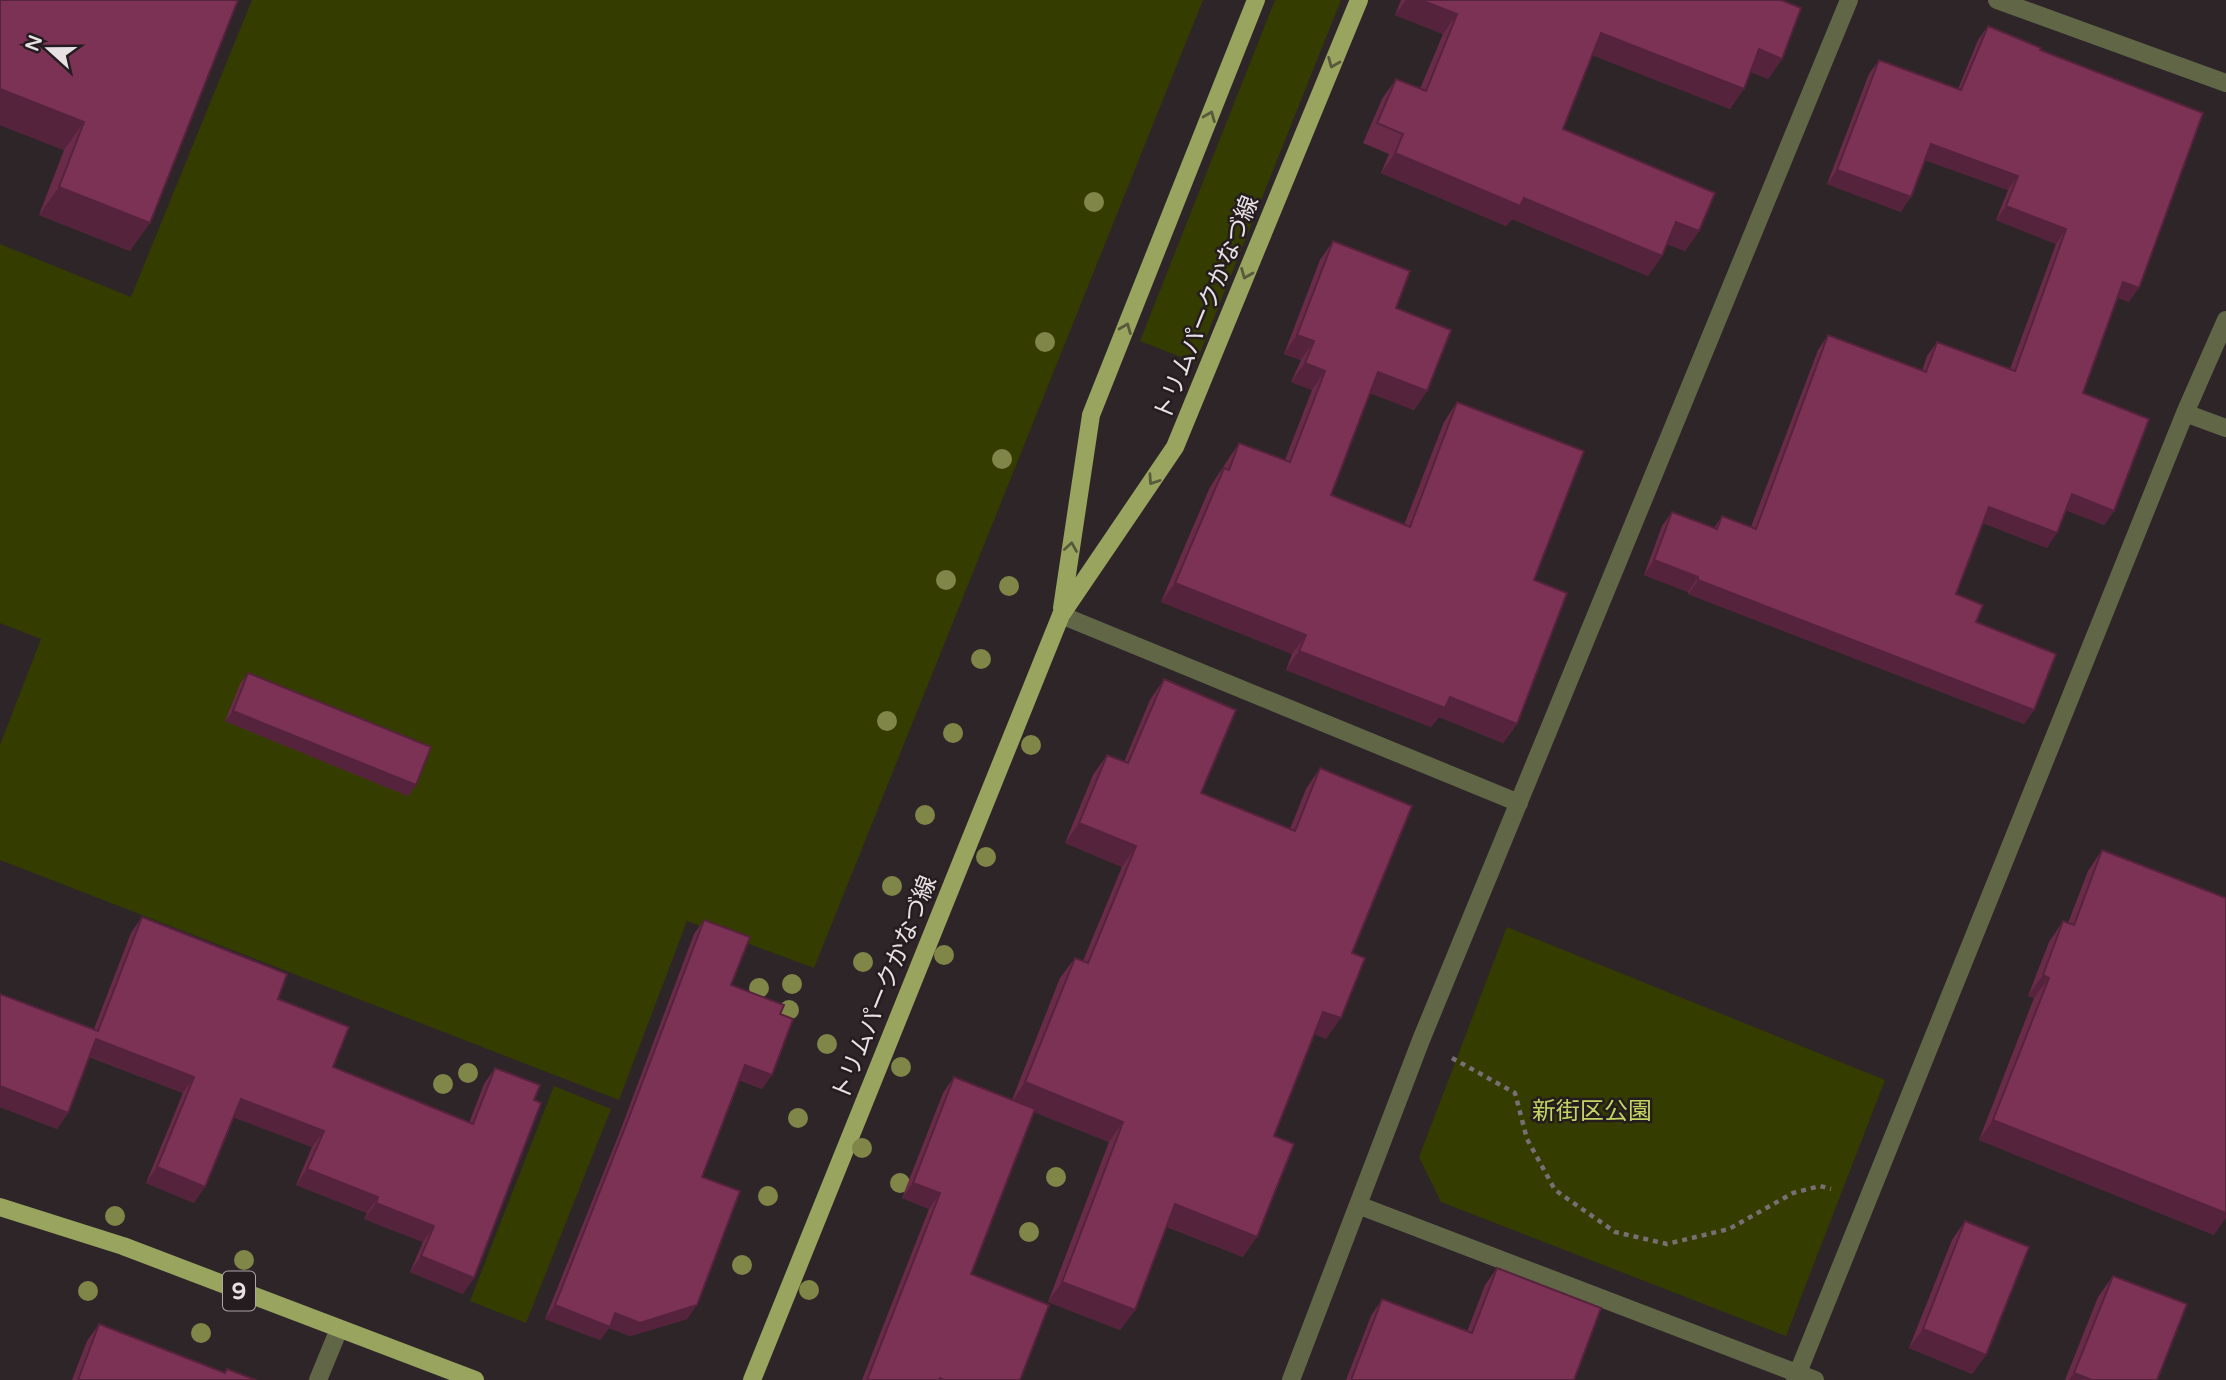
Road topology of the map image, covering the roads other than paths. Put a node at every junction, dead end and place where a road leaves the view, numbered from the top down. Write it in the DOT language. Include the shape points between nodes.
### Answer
graph roads {
  1 [pos="1256,0"];
  2 [pos="1359,0"];
  3 [pos="1849,0"];
  4 [pos="1997,0"];
  5 [pos="2226,83"];
  6 [pos="2226,320"];
  7 [pos="2185,413"];
  8 [pos="2226,428"];
  9 [pos="1061,615"];
  10 [pos="1519,803"];
  11 [pos="1358,1205"];
  12 [pos="0,1208"];
  13 [pos="339,1329"];
  14 [pos="1797,1377"];
  15 [pos="318,1380"];
  16 [pos="475,1380"];
  17 [pos="752,1380"];
  18 [pos="1291,1380"];
  19 [pos="1815,1380"];
  9 -- 1 [label="main road, トリムパークかなづ線, one-way" via="1091,415"];
  2 -- 9 [label="main road, トリムパークかなづ線, one-way" via="1175,447"];
  3 -- 10 [label="street"];
  4 -- 5 [label="street"];
  6 -- 7 [label="street"];
  7 -- 8 [label="street"];
  7 -- 14 [label="street"];
  9 -- 10 [label="street"];
  9 -- 17 [label="main road, トリムパークかなづ線"];
  10 -- 11 [label="street"];
  11 -- 14 [label="street"];
  11 -- 18 [label="street"];
  12 -- 13 [label="main road, 9" via="123,1246"];
  13 -- 15 [label="street"];
  13 -- 16 [label="main road, 9"];
  14 -- 19 [label="street"];
}
